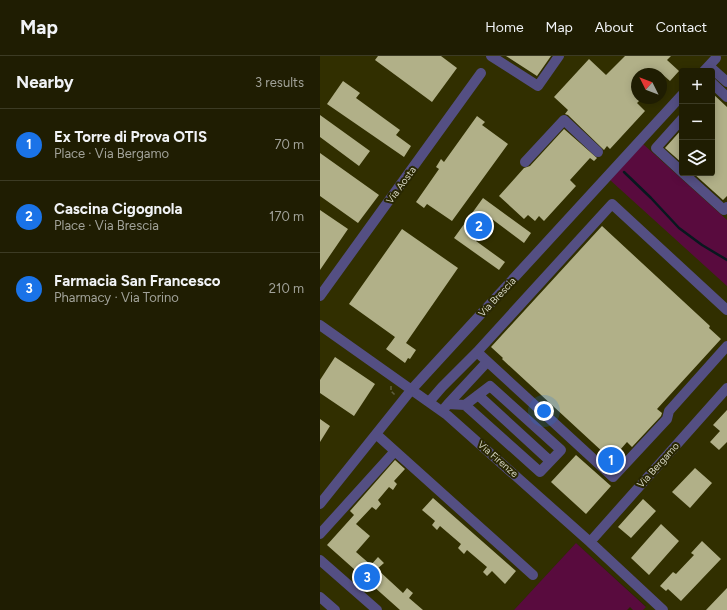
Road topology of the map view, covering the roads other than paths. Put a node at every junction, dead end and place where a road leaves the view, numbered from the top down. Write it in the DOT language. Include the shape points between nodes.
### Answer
graph roads {
  1 [pos="491,56"];
  2 [pos="559,56"];
  3 [pos="710,65"];
  4 [pos="481,73"];
  5 [pos="727,82"];
  6 [pos="715,87"];
  7 [pos="727,97"];
  8 [pos="679,98"];
  9 [pos="679,122"];
  10 [pos="648,133"];
  11 [pos="660,144"];
  12 [pos="598,152"];
  13 [pos="525,162"];
  14 [pos="679,168"];
  15 [pos="687,176"];
  16 [pos="727,207"];
  17 [pos="320,296"];
  18 [pos="727,310"];
  19 [pos="320,325"];
  20 [pos="727,346"];
  21 [pos="477,352"];
  22 [pos="487,362"];
  23 [pos="727,388"];
  24 [pos="412,389"];
  25 [pos="478,396"];
  26 [pos="429,402"];
  27 [pos="466,405"];
  28 [pos="445,408"];
  29 [pos="376,434"];
  30 [pos="395,451"];
  31 [pos="550,461"];
  32 [pos="320,504"];
  33 [pos="320,534"];
  34 [pos="590,542"];
  35 [pos="320,560"];
  36 [pos="533,575"];
  37 [pos="320,597"];
  38 [pos="335,610"];
  39 [pos="376,610"];
  40 [pos="662,610"];
  1 -- 2 [label="street" via="538,86"];
  3 -- 5 [label="street"];
  4 -- 17 [label="street, Via Aosta"];
  6 -- 7 [label="street"];
  8 -- 10 [label="street, Via Brescia"];
  9 -- 11 [label="street"];
  10 -- 11 [label="street"];
  10 -- 24 [label="street, Via Brescia"];
  11 -- 14 [label="street" via="656,148"];
  12 -- 13 [label="street" via="564,120"];
  15 -- 16 [label="street" via="724,210"];
  18 -- 21 [label="street" via="612,204"];
  19 -- 24 [label="street, Via Firenze"];
  20 -- 22 [label="street" via="669,411 667,419 613,477"];
  21 -- 22 [label="street"];
  21 -- 26 [label="street"];
  22 -- 28 [label="street"];
  23 -- 34 [label="street, Via Bergamo"];
  24 -- 26 [label="street, Via Firenze"];
  24 -- 29 [label="street, Via Brescia"];
  25 -- 27 [label="street"];
  25 -- 31 [label="street"];
  25 -- 31 [label="street" via="490,386 561,450"];
  26 -- 28 [label="street, Via Firenze"];
  27 -- 28 [label="street"];
  27 -- 31 [label="street" via="540,472"];
  28 -- 34 [label="street, Via Firenze"];
  29 -- 30 [label="street"];
  29 -- 32 [label="street, Via Brescia"];
  30 -- 33 [label="street"];
  30 -- 36 [label="street"];
  34 -- 40 [label="street, Via Firenze"];
  35 -- 39 [label="street"];
  37 -- 38 [label="street"];
}
